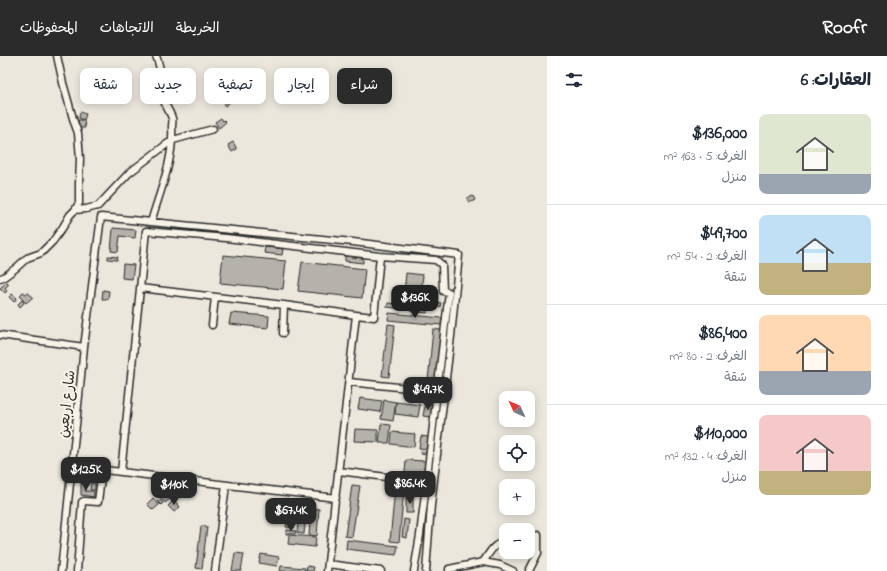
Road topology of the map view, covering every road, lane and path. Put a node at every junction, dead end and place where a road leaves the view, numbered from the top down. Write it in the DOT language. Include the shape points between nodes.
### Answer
graph roads {
  1 [pos="57,56"];
  2 [pos="156,56"];
  3 [pos="213,129"];
  4 [pos="172,140"];
  5 [pos="75,210"];
  6 [pos="151,222"];
  7 [pos="380,256"];
  8 [pos="0,278"];
  9 [pos="140,288"];
  10 [pos="214,297"];
  11 [pos="284,305"];
  12 [pos="356,315"];
  13 [pos="212,325"];
  14 [pos="283,333"];
  15 [pos="0,335"];
  16 [pos="84,347"];
  17 [pos="349,382"];
  18 [pos="437,391"];
  19 [pos="72,466"];
  20 [pos="102,469"];
  21 [pos="121,472"];
  22 [pos="339,472"];
  23 [pos="426,482"];
  24 [pos="226,485"];
  25 [pos="336,498"];
  26 [pos="535,536"];
  27 [pos="499,543"];
  28 [pos="483,562"];
  29 [pos="328,568"];
  30 [pos="61,571"];
  31 [pos="77,571"];
  32 [pos="215,571"];
  33 [pos="381,571"];
  34 [pos="414,571"];
  35 [pos="426,571"];
  36 [pos="449,571"];
  37 [pos="513,571"];
  38 [pos="529,571"];
  1 -- 5 [label="street" via="78,133 79,204"];
  2 -- 4 [label="street" via="161,72 164,102 172,117"];
  3 -- 4 [label="street"];
  4 -- 5 [label="street" via="129,173 98,206"];
  4 -- 6 [label="street" via="169,165"];
  5 -- 8 [label="street" via="41,253 27,258"];
  6 -- 16 [label="street, شارع اربعين" via="101,217"];
  6 -- 35 [label="street" via="459,255"];
  7 -- 9 [label="street" via="146,231"];
  7 -- 12 [label="street" via="374,317"];
  7 -- 18 [label="street" via="436,260 442,265 444,291 449,292"];
  9 -- 10 [label="street"];
  9 -- 21 [label="street"];
  10 -- 11 [label="street"];
  10 -- 13 [label="street"];
  11 -- 12 [label="street"];
  11 -- 14 [label="street"];
  12 -- 17 [label="street"];
  15 -- 16 [label="street"];
  16 -- 19 [label="street, شارع اربعين"];
  17 -- 18 [label="street"];
  17 -- 22 [label="street"];
  18 -- 23 [label="street"];
  19 -- 20 [label="street"];
  19 -- 30 [label="street, شارع اربعين"];
  20 -- 21 [label="street"];
  20 -- 31 [label="street" via="98,502 82,502"];
  21 -- 24 [label="street"];
  22 -- 23 [label="street"];
  22 -- 25 [label="street"];
  23 -- 34 [label="street"];
  24 -- 25 [label="street"];
  24 -- 32 [label="street"];
  25 -- 29 [label="street"];
  26 -- 38 [label="street" via="538,535 538,554"];
  27 -- 28 [label="street"];
  28 -- 36 [label="street"];
  28 -- 37 [label="street" via="500,565"];
  29 -- 33 [label="street"];
}
